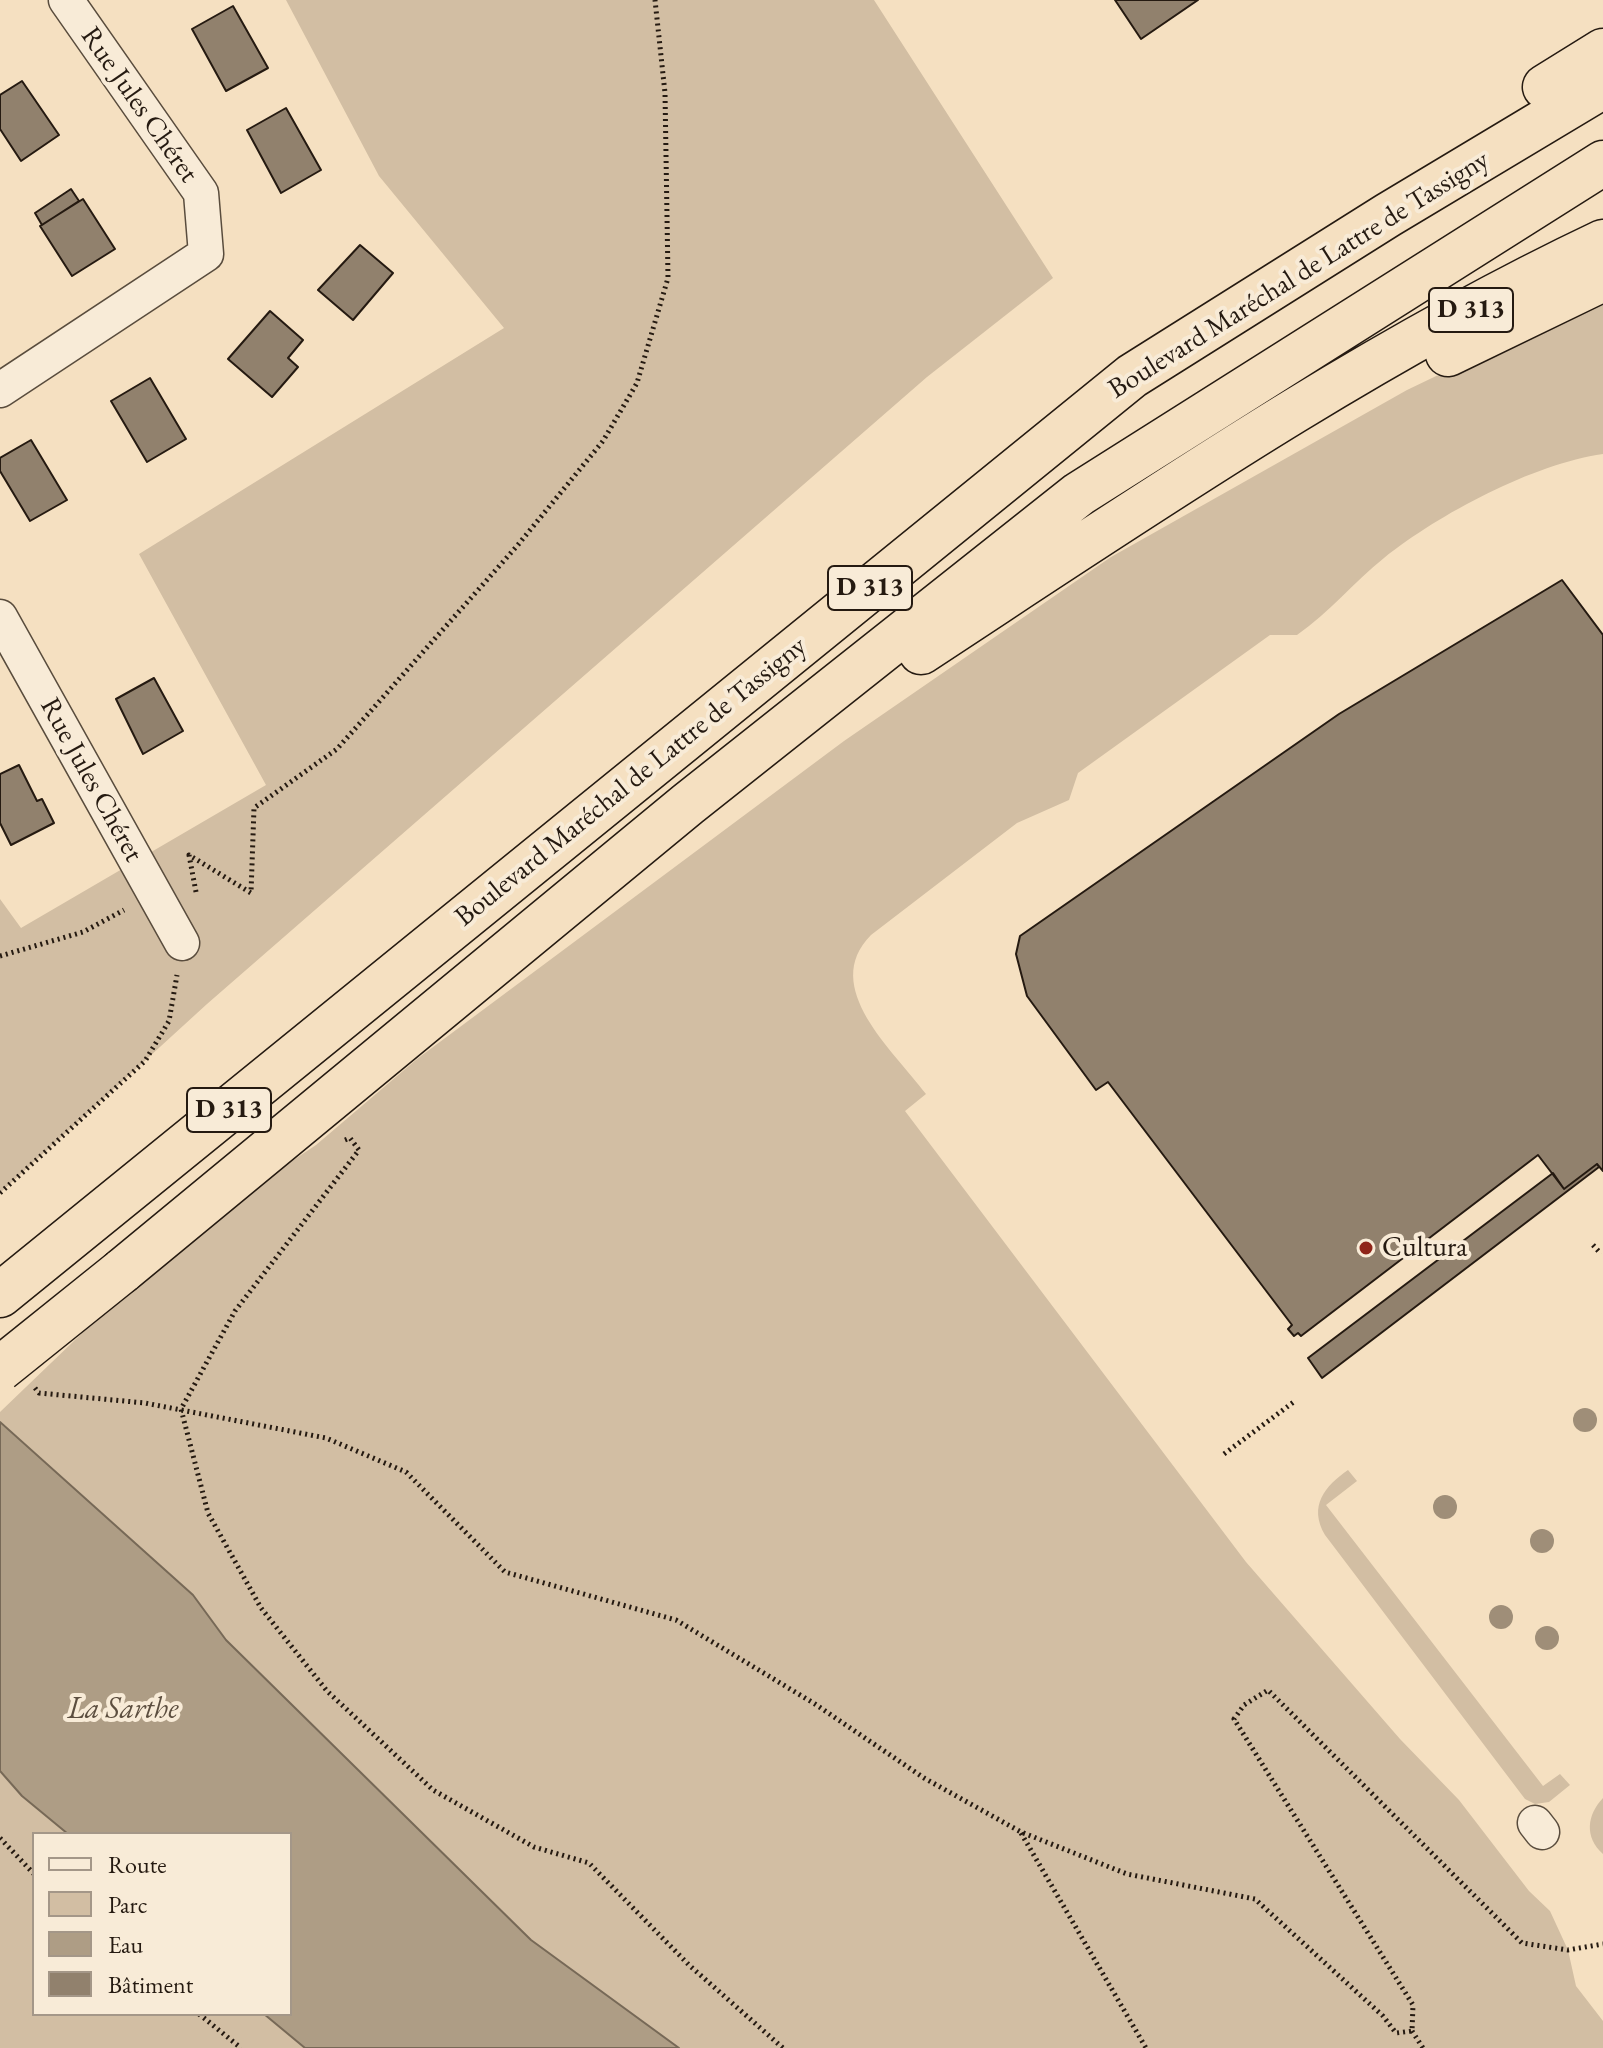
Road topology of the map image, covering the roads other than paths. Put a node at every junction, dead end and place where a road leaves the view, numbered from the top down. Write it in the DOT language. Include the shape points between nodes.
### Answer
graph roads {
  1 [pos="66,0"];
  2 [pos="1603,51"];
  3 [pos="1603,86"];
  4 [pos="1603,163"];
  5 [pos="1388,215"];
  6 [pos="1603,242"];
  7 [pos="1603,279"];
  8 [pos="1342,383"];
  9 [pos="0,390"];
  10 [pos="0,617"];
  11 [pos="688,804"];
  12 [pos="182,943"];
  13 [pos="0,1295"];
  14 [pos="15,1376"];
  1 -- 9 [label="street, Rue Jules Chéret" via="201,193 206,254"];
  2 -- 5 [label="highway" via="1401,177"];
  3 -- 5 [label="highway, Boulevard Maréchal de Lattre de Tassigny / D 313"];
  4 -- 11 [label="highway, Boulevard Maréchal de Lattre de Tassigny / D 313" via="1079,494"];
  5 -- 13 [label="highway, Boulevard Maréchal de Lattre de Tassigny / D 313" via="1132,376"];
  6 -- 8 [label="highway, D 313" via="1530,276"];
  7 -- 8 [label="highway, D 313" via="1414,370"];
  8 -- 11 [label="highway, D 313"];
  10 -- 12 [label="street, Rue Jules Chéret"];
  11 -- 14 [label="highway, Boulevard Maréchal de Lattre de Tassigny / D 313, bridge" via="122,1271"];
}
